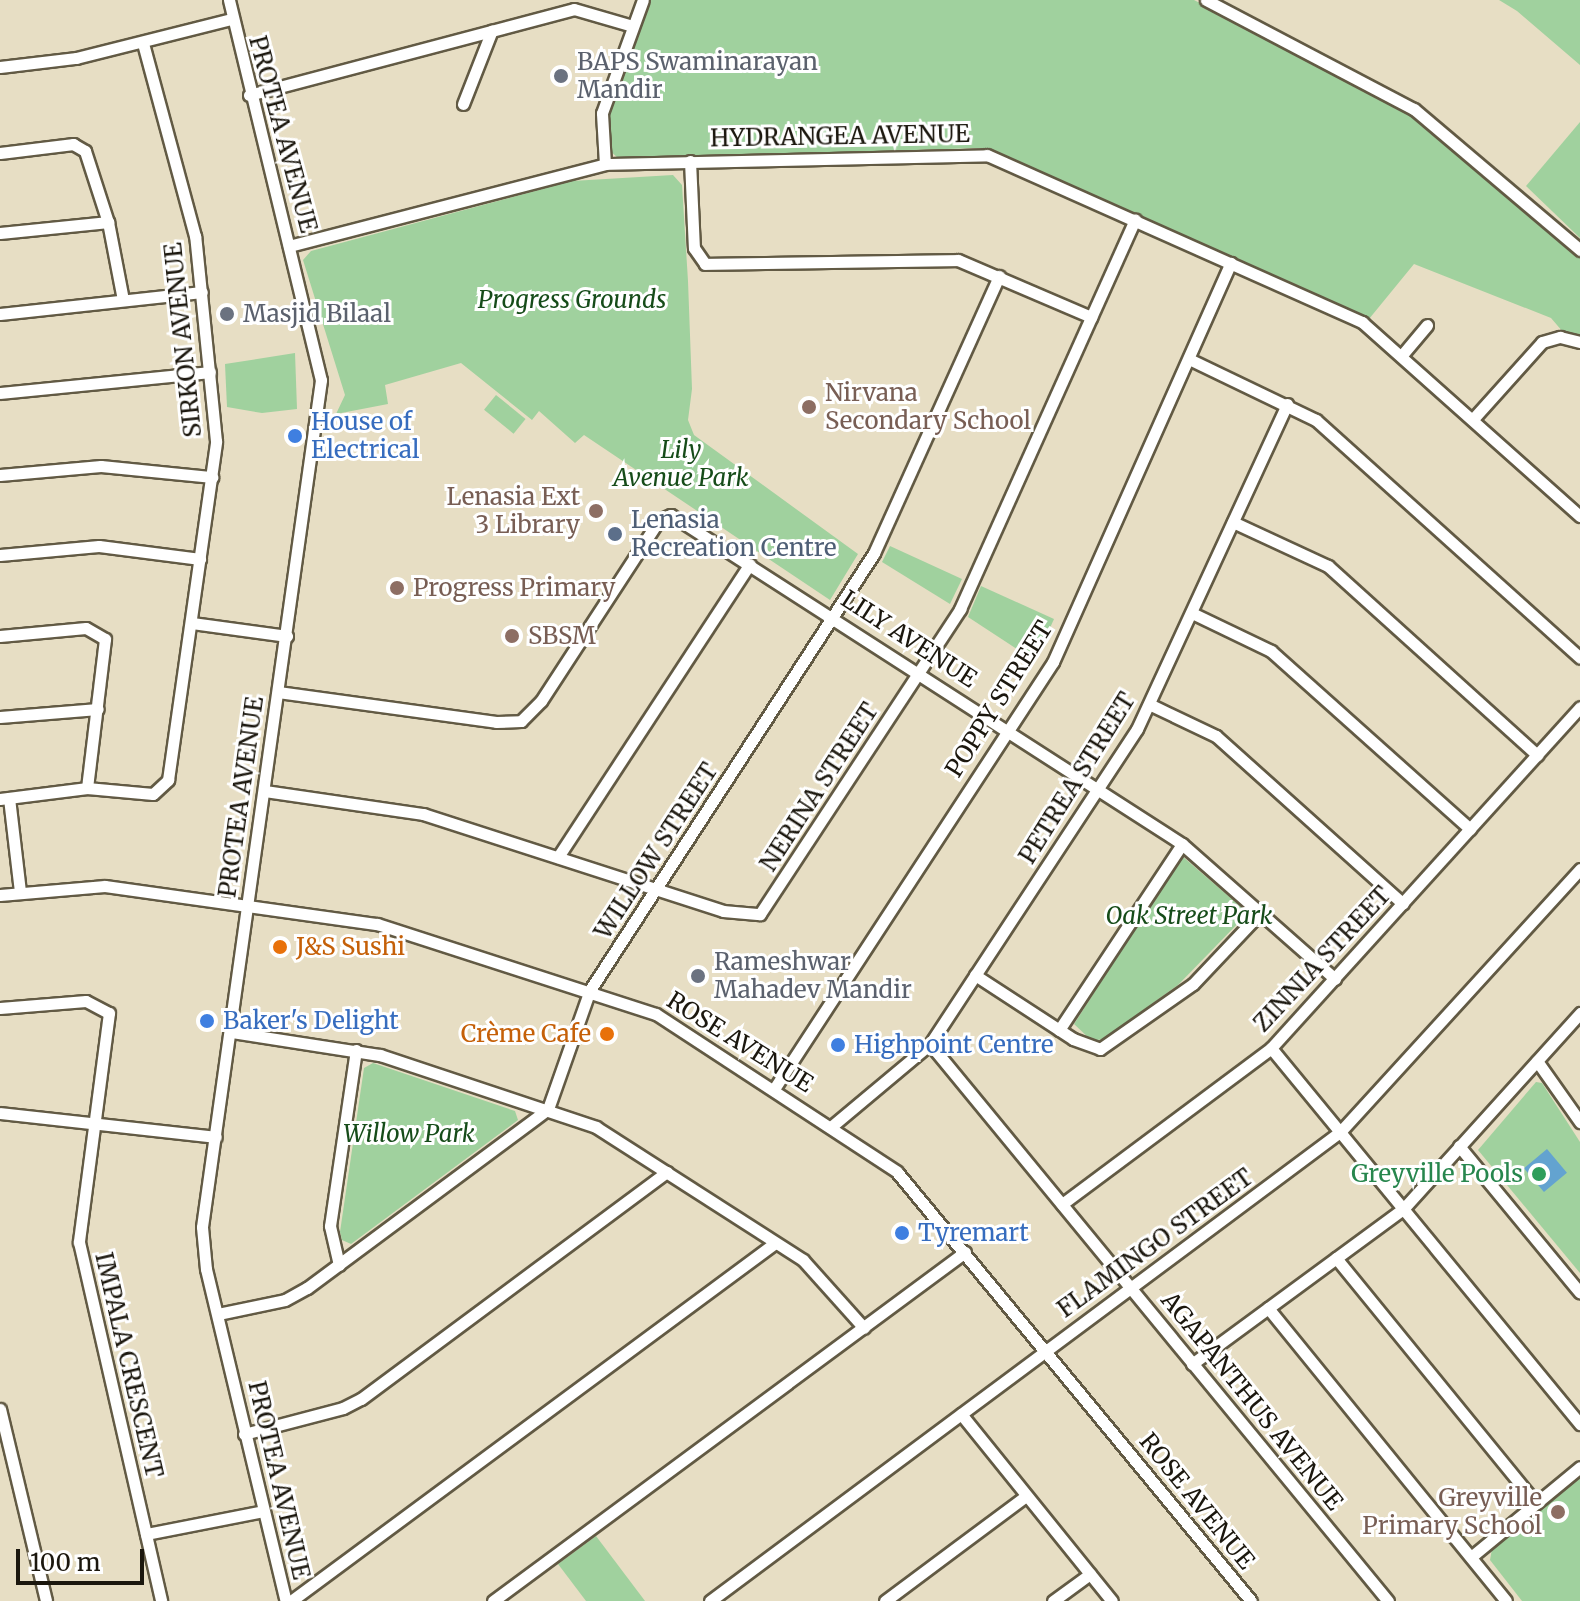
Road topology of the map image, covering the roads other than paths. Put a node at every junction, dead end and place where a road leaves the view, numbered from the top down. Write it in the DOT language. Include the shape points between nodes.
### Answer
graph roads {
  1 [pos="229,0"];
  2 [pos="643,0"];
  3 [pos="1206,0"];
  4 [pos="231,19"];
  5 [pos="633,26"];
  6 [pos="492,30"];
  7 [pos="143,43"];
  8 [pos="0,67"];
  9 [pos="249,95"];
  10 [pos="463,104"];
  11 [pos="0,153"];
  12 [pos="690,161"];
  13 [pos="605,164"];
  14 [pos="1135,219"];
  15 [pos="108,222"];
  16 [pos="0,233"];
  17 [pos="289,246"];
  18 [pos="1580,250"];
  19 [pos="1231,263"];
  20 [pos="999,276"];
  21 [pos="202,292"];
  22 [pos="123,300"];
  23 [pos="0,314"];
  24 [pos="1091,317"];
  25 [pos="1427,325"];
  26 [pos="1580,342"];
  27 [pos="1402,355"];
  28 [pos="1189,359"];
  29 [pos="210,372"];
  30 [pos="0,393"];
  31 [pos="1287,404"];
  32 [pos="1473,419"];
  33 [pos="0,475"];
  34 [pos="212,477"];
  35 [pos="1580,516"];
  36 [pos="1233,522"];
  37 [pos="0,555"];
  38 [pos="200,559"];
  39 [pos="750,564"];
  40 [pos="1192,613"];
  41 [pos="835,617"];
  42 [pos="192,623"];
  43 [pos="0,636"];
  44 [pos="287,636"];
  45 [pos="1580,658"];
  46 [pos="920,673"];
  47 [pos="278,692"];
  48 [pos="1151,705"];
  49 [pos="1580,707"];
  50 [pos="98,709"];
  51 [pos="0,717"];
  52 [pos="1009,730"];
  53 [pos="1537,755"];
  54 [pos="87,788"];
  55 [pos="1097,788"];
  56 [pos="265,791"];
  57 [pos="5,798"];
  58 [pos="1470,829"];
  59 [pos="1182,844"];
  60 [pos="558,857"];
  61 [pos="1580,869"];
  62 [pos="657,890"];
  63 [pos="20,892"];
  64 [pos="0,895"];
  65 [pos="1403,904"];
  66 [pos="248,906"];
  67 [pos="1261,912"];
  68 [pos="975,975"];
  69 [pos="1335,979"];
  70 [pos="590,990"];
  71 [pos="0,1008"];
  72 [pos="1580,1013"];
  73 [pos="1059,1030"];
  74 [pos="231,1032"];
  75 [pos="930,1044"];
  76 [pos="1271,1048"];
  77 [pos="356,1050"];
  78 [pos="1537,1061"];
  79 [pos="774,1089"];
  80 [pos="548,1109"];
  81 [pos="0,1113"];
  82 [pos="96,1120"];
  83 [pos="1580,1122"];
  84 [pos="832,1126"];
  85 [pos="1340,1132"];
  86 [pos="216,1137"];
  87 [pos="1459,1146"];
  88 [pos="667,1172"];
  89 [pos="1062,1204"];
  90 [pos="1404,1208"];
  91 [pos="775,1243"];
  92 [pos="965,1252"];
  93 [pos="1336,1258"];
  94 [pos="339,1265"];
  95 [pos="1132,1290"];
  96 [pos="1580,1293"];
  97 [pos="1268,1308"];
  98 [pos="218,1314"];
  99 [pos="864,1328"];
  100 [pos="1044,1350"];
  101 [pos="1192,1364"];
  102 [pos="0,1409"];
  103 [pos="961,1414"];
  104 [pos="1580,1424"];
  105 [pos="244,1434"];
  106 [pos="6,1457"];
  107 [pos="1580,1467"];
  108 [pos="1026,1496"];
  109 [pos="1536,1503"];
  110 [pos="263,1511"];
  111 [pos="146,1534"];
  112 [pos="1471,1557"];
  113 [pos="1090,1574"];
  114 [pos="46,1601"];
  115 [pos="161,1601"];
  116 [pos="288,1601"];
  117 [pos="493,1601"];
  118 [pos="710,1601"];
  119 [pos="885,1601"];
  120 [pos="1053,1601"];
  121 [pos="1112,1601"];
  122 [pos="1251,1601"];
  123 [pos="1388,1601"];
  124 [pos="1506,1601"];
  1 -- 4 [label="street, PROTEA AVENUE"];
  2 -- 5 [label="street"];
  3 -- 18 [label="street" via="1414,109"];
  4 -- 7 [label="street"];
  4 -- 9 [label="street, PROTEA AVENUE"];
  5 -- 6 [label="street" via="574,9"];
  5 -- 13 [label="street" via="602,113"];
  6 -- 9 [label="street"];
  6 -- 10 [label="street"];
  7 -- 8 [label="street" via="66,60"];
  7 -- 21 [label="street, SIRKON AVENUE" via="190,216"];
  9 -- 17 [label="street, PROTEA AVENUE"];
  11 -- 15 [label="street" via="81,147 89,157"];
  12 -- 13 [label="street, HYDRANGEA AVENUE"];
  12 -- 14 [label="street, HYDRANGEA AVENUE" via="974,153"];
  12 -- 20 [label="street" via="694,248 710,266 949,259"];
  13 -- 17 [label="street, HYDRANGEA AVENUE"];
  14 -- 19 [label="street, HYDRANGEA AVENUE"];
  14 -- 24 [label="street, NERINA STREET"];
  15 -- 16 [label="street"];
  15 -- 22 [label="street"];
  17 -- 44 [label="street, PROTEA AVENUE" via="320,361 321,389"];
  19 -- 27 [label="street, HYDRANGEA AVENUE" via="1362,322"];
  19 -- 28 [label="street, POPPY STREET"];
  20 -- 24 [label="street"];
  20 -- 41 [label="street, WILLOW STREET" via="883,536"];
  21 -- 22 [label="street"];
  21 -- 29 [label="street, SIRKON AVENUE"];
  22 -- 23 [label="street"];
  24 -- 46 [label="street, NERINA STREET" via="965,600"];
  25 -- 27 [label="street"];
  26 -- 32 [label="street" via="1560,337 1542,342"];
  27 -- 32 [label="street, HYDRANGEA AVENUE"];
  28 -- 31 [label="street"];
  28 -- 52 [label="street, POPPY STREET" via="1060,648"];
  29 -- 30 [label="street"];
  29 -- 34 [label="street, SIRKON AVENUE" via="216,441"];
  31 -- 36 [label="street, PETREA STREET"];
  31 -- 45 [label="street" via="1316,420"];
  32 -- 35 [label="street, HYDRANGEA AVENUE"];
  33 -- 34 [label="street" via="101,466"];
  34 -- 38 [label="street, SIRKON AVENUE"];
  36 -- 40 [label="street, PETREA STREET"];
  36 -- 53 [label="street" via="1328,566"];
  37 -- 38 [label="street" via="99,546"];
  38 -- 42 [label="street, SIRKON AVENUE"];
  39 -- 41 [label="street, LILY AVENUE"];
  39 -- 47 [label="street, LILY AVENUE" via="680,520 669,515 659,520 541,701 521,721"];
  39 -- 60 [label="street"];
  40 -- 48 [label="street, PETREA STREET"];
  40 -- 58 [label="street" via="1271,651"];
  41 -- 46 [label="street, LILY AVENUE"];
  41 -- 62 [label="street, WILLOW STREET"];
  42 -- 44 [label="street"];
  42 -- 54 [label="street, SIRKON AVENUE" via="168,780 153,794"];
  43 -- 50 [label="street" via="96,630 106,649"];
  44 -- 47 [label="street, PROTEA AVENUE"];
  46 -- 52 [label="street, LILY AVENUE"];
  46 -- 62 [label="street, NERINA STREET" via="760,914 745,917"];
  47 -- 56 [label="street, PROTEA AVENUE"];
  48 -- 55 [label="street, PETREA STREET"];
  48 -- 65 [label="street" via="1216,736"];
  49 -- 53 [label="street, ZINNIA STREET"];
  50 -- 51 [label="street"];
  50 -- 54 [label="street"];
  52 -- 55 [label="street, LILY AVENUE"];
  52 -- 79 [label="street, POPPY STREET"];
  53 -- 58 [label="street, ZINNIA STREET"];
  54 -- 57 [label="street"];
  55 -- 59 [label="street, LILY AVENUE"];
  55 -- 68 [label="street, PETREA STREET"];
  56 -- 60 [label="street, NERINA STREET" via="423,814"];
  56 -- 66 [label="street, PROTEA AVENUE"];
  57 -- 63 [label="street"];
  58 -- 65 [label="street, ZINNIA STREET"];
  59 -- 67 [label="street, LILY AVENUE"];
  59 -- 73 [label="street"];
  60 -- 62 [label="street, NERINA STREET"];
  61 -- 85 [label="street, FLAMINGO STREET"];
  62 -- 70 [label="street, WILLOW STREET"];
  63 -- 64 [label="street, ROSE AVENUE"];
  63 -- 66 [label="street, ROSE AVENUE" via="105,886"];
  65 -- 69 [label="street, ZINNIA STREET"];
  66 -- 70 [label="street, ROSE AVENUE" via="414,932"];
  66 -- 74 [label="street, PROTEA AVENUE"];
  67 -- 69 [label="street, LILY AVENUE"];
  67 -- 73 [label="street" via="1193,984 1114,1042 1094,1049"];
  68 -- 73 [label="street"];
  68 -- 75 [label="street, PETREA STREET"];
  69 -- 76 [label="street, ZINNIA STREET"];
  70 -- 79 [label="street, ROSE AVENUE" via="656,1014"];
  70 -- 80 [label="street, WILLOW STREET"];
  71 -- 82 [label="street, IMPALA CRESCENT" via="77,1001 107,1009 110,1024"];
  72 -- 78 [label="street"];
  74 -- 77 [label="street"];
  74 -- 86 [label="street, PROTEA AVENUE"];
  75 -- 84 [label="street, PETREA STREET"];
  75 -- 89 [label="street, AGAPANTHUS AVENUE"];
  76 -- 85 [label="street"];
  76 -- 89 [label="street, ZINNIA STREET"];
  77 -- 80 [label="street"];
  77 -- 94 [label="street" via="330,1226"];
  78 -- 83 [label="street"];
  78 -- 87 [label="street"];
  79 -- 84 [label="street, ROSE AVENUE"];
  80 -- 88 [label="street" via="605,1131"];
  80 -- 94 [label="street"];
  81 -- 82 [label="street"];
  82 -- 86 [label="street"];
  82 -- 111 [label="street, IMPALA CRESCENT" via="80,1254"];
  84 -- 92 [label="street, ROSE AVENUE" via="897,1172"];
  85 -- 90 [label="street"];
  85 -- 95 [label="street, FLAMINGO STREET"];
  86 -- 98 [label="street, PROTEA AVENUE" via="202,1235"];
  87 -- 90 [label="street"];
  87 -- 96 [label="street"];
  88 -- 91 [label="street"];
  88 -- 105 [label="street" via="361,1399"];
  89 -- 95 [label="street, AGAPANTHUS AVENUE"];
  90 -- 93 [label="street"];
  90 -- 104 [label="street"];
  91 -- 99 [label="street" via="810,1266"];
  91 -- 116 [label="street"];
  92 -- 99 [label="street"];
  92 -- 100 [label="street, ROSE AVENUE"];
  93 -- 97 [label="street"];
  93 -- 109 [label="street"];
  94 -- 98 [label="street" via="290,1298"];
  95 -- 100 [label="street, FLAMINGO STREET"];
  95 -- 101 [label="street, AGAPANTHUS AVENUE"];
  97 -- 101 [label="street"];
  97 -- 112 [label="street"];
  98 -- 105 [label="street, PROTEA AVENUE"];
  99 -- 117 [label="street"];
  100 -- 103 [label="street, FLAMINGO STREET"];
  100 -- 122 [label="street, ROSE AVENUE"];
  101 -- 123 [label="street, AGAPANTHUS AVENUE"];
  102 -- 106 [label="street"];
  103 -- 108 [label="street"];
  103 -- 118 [label="street, FLAMINGO STREET"];
  105 -- 110 [label="street, PROTEA AVENUE"];
  106 -- 114 [label="street"];
  107 -- 109 [label="street"];
  108 -- 113 [label="street"];
  108 -- 119 [label="street"];
  109 -- 112 [label="street"];
  110 -- 111 [label="street"];
  110 -- 116 [label="street, PROTEA AVENUE"];
  111 -- 115 [label="street, IMPALA CRESCENT"];
  112 -- 124 [label="street"];
  113 -- 120 [label="street"];
  113 -- 121 [label="street"];
}
